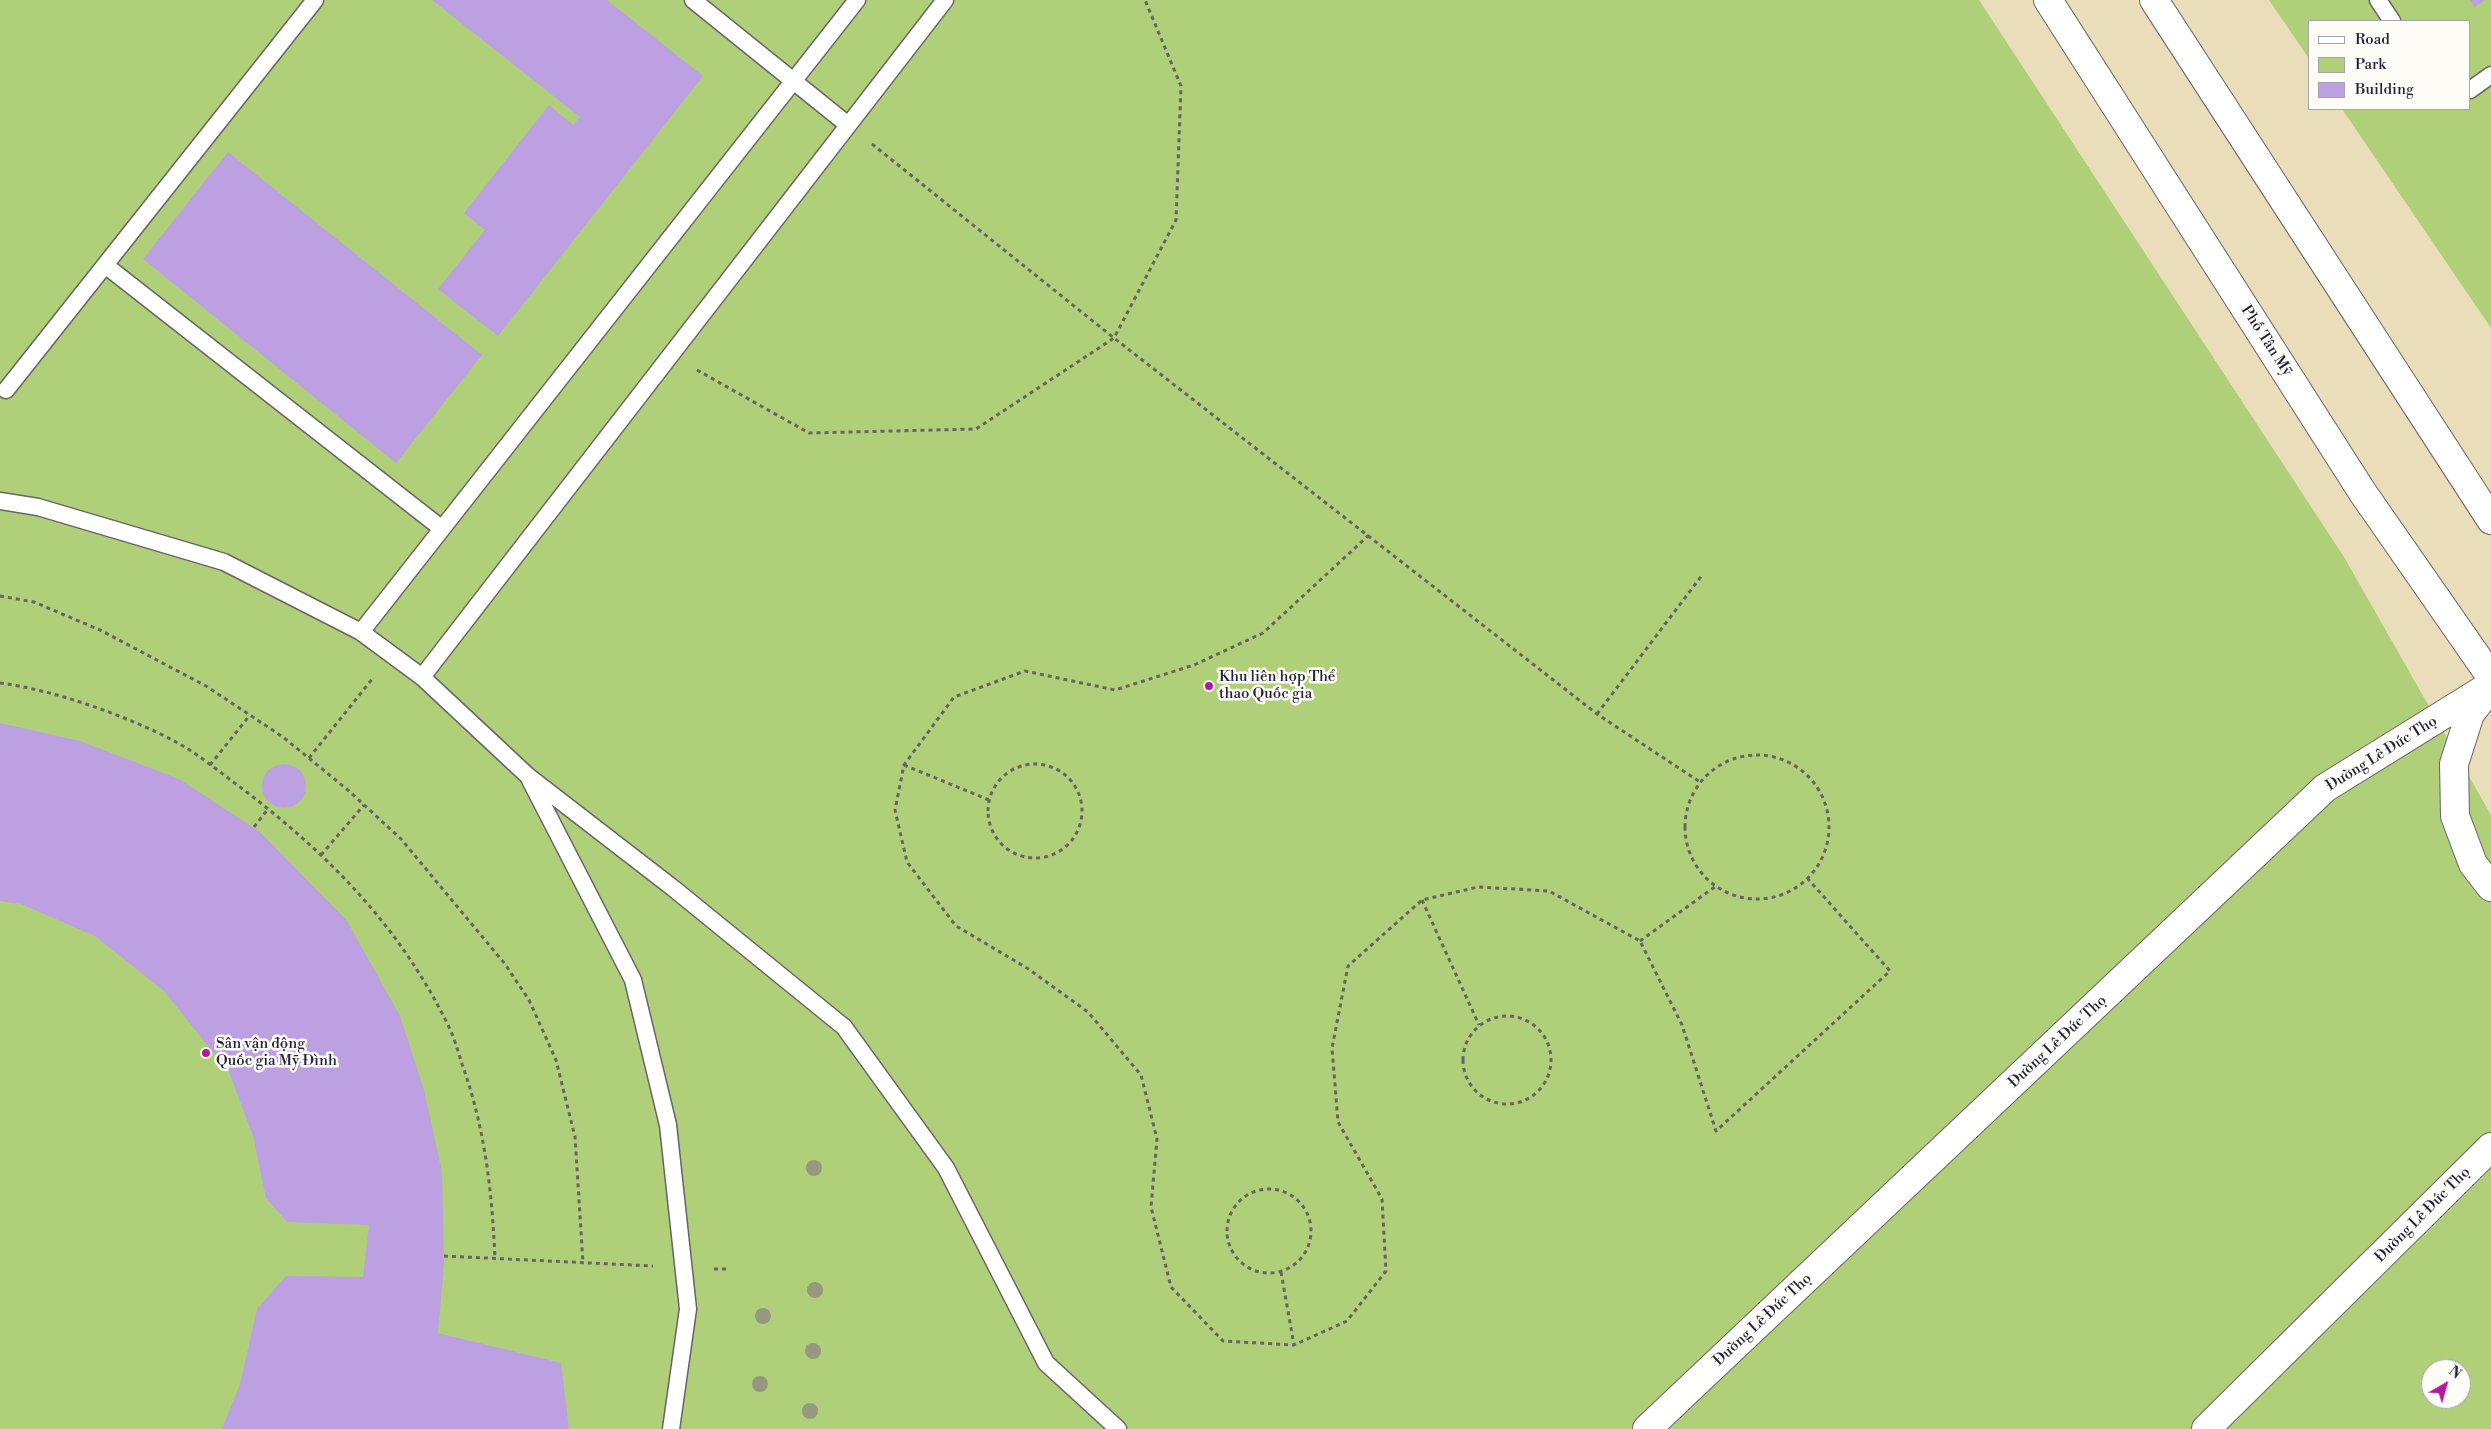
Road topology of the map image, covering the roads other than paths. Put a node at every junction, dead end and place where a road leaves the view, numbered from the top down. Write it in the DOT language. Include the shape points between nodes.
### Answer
graph roads {
  1 [pos="315,0"];
  2 [pos="694,0"];
  3 [pos="857,0"];
  4 [pos="945,0"];
  5 [pos="2048,0"];
  6 [pos="2154,0"];
  7 [pos="2378,0"];
  8 [pos="2391,20"];
  9 [pos="2491,75"];
  10 [pos="794,81"];
  11 [pos="2471,89"];
  12 [pos="848,125"];
  13 [pos="105,264"];
  14 [pos="6,390"];
  15 [pos="0,501"];
  16 [pos="2491,520"];
  17 [pos="442,528"];
  18 [pos="361,632"];
  19 [pos="422,677"];
  20 [pos="2491,677"];
  21 [pos="2491,686"];
  22 [pos="528,776"];
  23 [pos="2491,887"];
  24 [pos="2491,1148"];
  25 [pos="671,1429"];
  26 [pos="1118,1429"];
  27 [pos="1647,1429"];
  28 [pos="2206,1429"];
  1 -- 13 [label="lane"];
  2 -- 10 [label="lane"];
  3 -- 10 [label="lane"];
  4 -- 12 [label="lane"];
  5 -- 20 [label="main road, Phố Tân Mỹ" via="2363,493"];
  6 -- 16 [label="main road"];
  7 -- 8 [label="lane"];
  9 -- 11 [label="lane"];
  10 -- 12 [label="lane"];
  10 -- 17 [label="lane"];
  12 -- 19 [label="lane"];
  13 -- 14 [label="lane"];
  13 -- 17 [label="lane"];
  15 -- 18 [label="lane" via="38,507 224,562"];
  17 -- 18 [label="lane"];
  18 -- 19 [label="lane"];
  19 -- 22 [label="lane"];
  21 -- 23 [label="main road" via="2470,714 2454,764 2455,816 2473,864"];
  21 -- 27 [label="main road, Đường Lê Đức Thọ" via="2325,788"];
  22 -- 25 [label="lane" via="633,980 668,1125 688,1309"];
  22 -- 26 [label="lane" via="844,1026 946,1168 1046,1363"];
  24 -- 28 [label="main road, Đường Lê Đức Thọ"];
}
